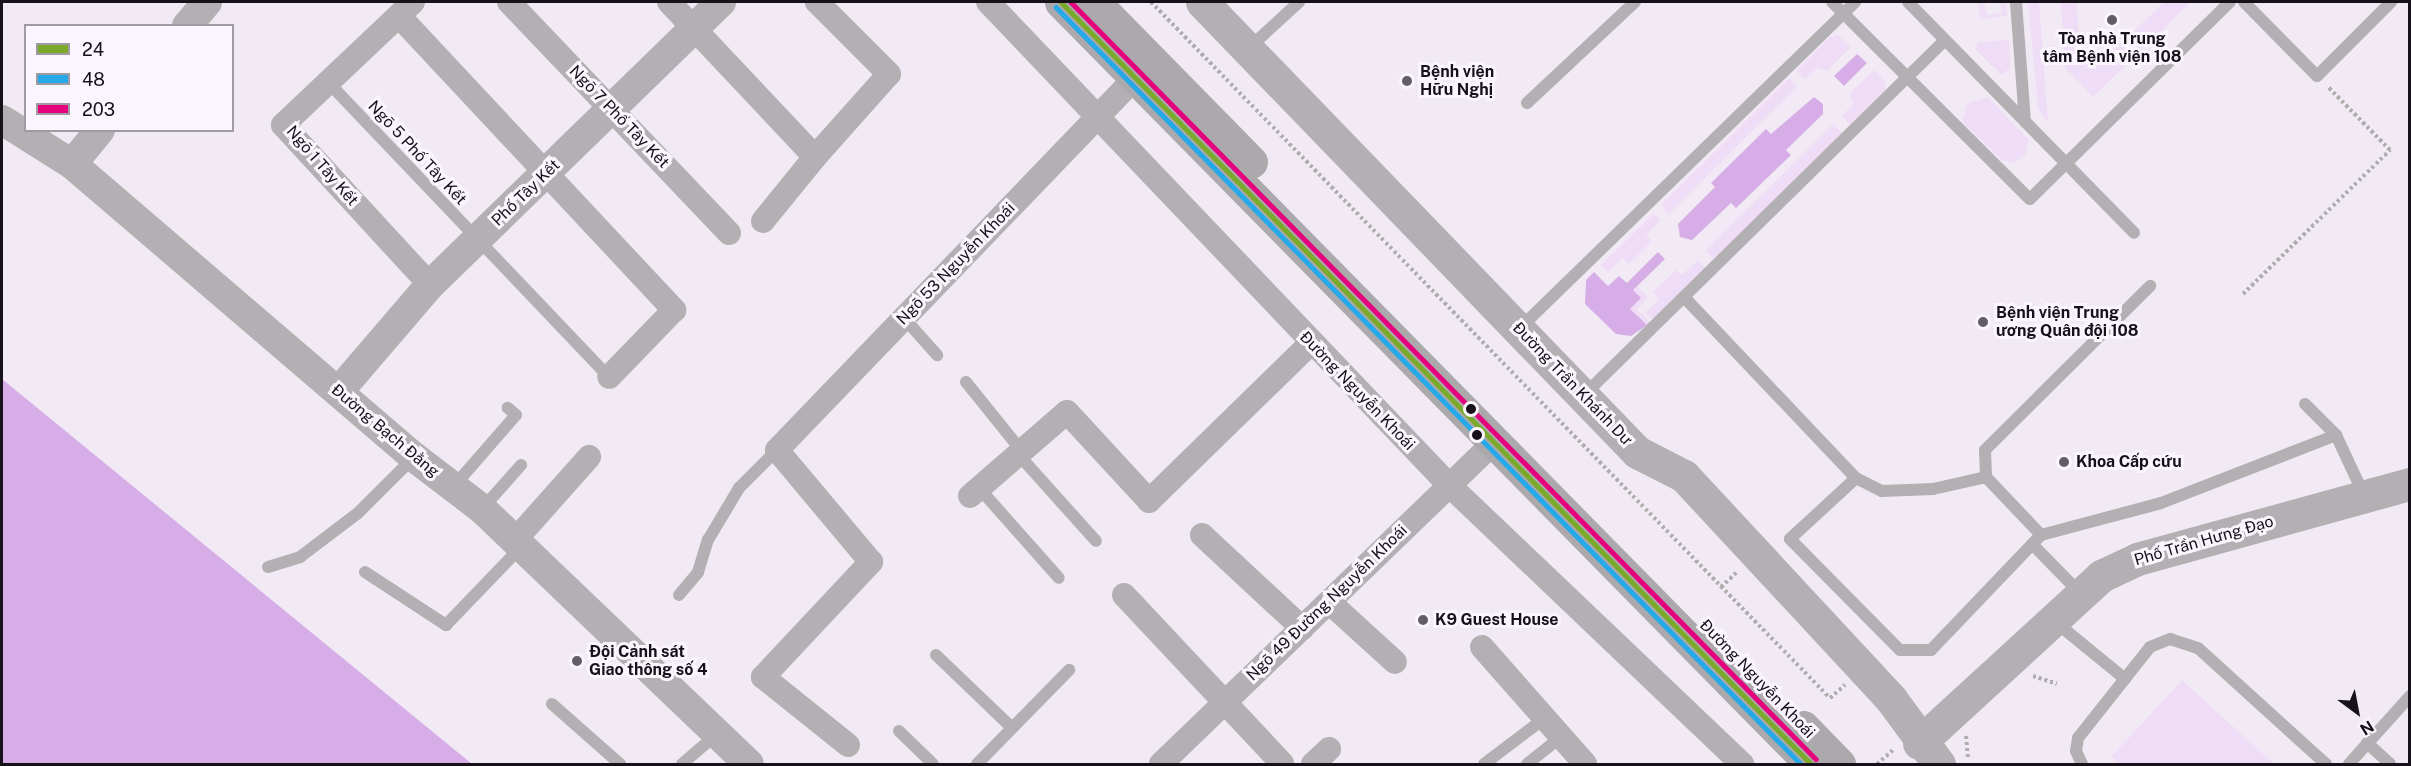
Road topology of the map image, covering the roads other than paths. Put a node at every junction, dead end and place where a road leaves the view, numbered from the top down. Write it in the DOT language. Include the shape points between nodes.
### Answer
graph roads {
  1 [pos="207,2"];
  2 [pos="509,2"];
  3 [pos="669,2"];
  4 [pos="721,2"];
  5 [pos="817,2"];
  6 [pos="988,2"];
  7 [pos="1061,2"];
  8 [pos="1094,2"];
  9 [pos="1202,2"];
  10 [pos="1299,2"];
  11 [pos="1635,2"];
  12 [pos="1832,2"];
  13 [pos="1855,2"];
  14 [pos="1908,2"];
  15 [pos="2016,2"];
  16 [pos="2230,2"];
  17 [pos="2244,2"];
  18 [pos="2391,2"];
  19 [pos="406,9"];
  20 [pos="1843,13"];
  21 [pos="189,24"];
  22 [pos="696,29"];
  23 [pos="1945,40"];
  24 [pos="1249,49"];
  25 [pos="1907,77"];
  26 [pos="1135,78"];
  27 [pos="327,81"];
  28 [pos="1527,103"];
  29 [pos="611,110"];
  30 [pos="1096,119"];
  31 [pos="2,120"];
  32 [pos="2025,122"];
  33 [pos="98,132"];
  34 [pos="815,158"];
  35 [pos="72,164"];
  36 [pos="2066,164"];
  37 [pos="546,175"];
  38 [pos="764,221"];
  39 [pos="729,233"];
  40 [pos="2134,233"];
  41 [pos="477,240"];
  42 [pos="430,285"];
  43 [pos="2150,286"];
  44 [pos="1684,297"];
  45 [pos="904,318"];
  46 [pos="1519,329"];
  47 [pos="1310,344"];
  48 [pos="937,355"];
  49 [pos="609,377"];
  50 [pos="966,382"];
  51 [pos="339,392"];
  52 [pos="1583,396"];
  53 [pos="2305,404"];
  54 [pos="508,408"];
  55 [pos="2336,435"];
  56 [pos="1495,442"];
  57 [pos="777,450"];
  58 [pos="1019,451"];
  59 [pos="414,457"];
  60 [pos="589,457"];
  61 [pos="521,465"];
  62 [pos="1986,477"];
  63 [pos="1856,478"];
  64 [pos="2409,484"];
  65 [pos="1449,485"];
  66 [pos="453,487"];
  67 [pos="975,492"];
  68 [pos="2364,496"];
  69 [pos="482,509"];
  70 [pos="1202,535"];
  71 [pos="2036,539"];
  72 [pos="520,542"];
  73 [pos="1096,542"];
  74 [pos="268,567"];
  75 [pos="365,572"];
  76 [pos="1059,578"];
  77 [pos="2080,593"];
  78 [pos="679,595"];
  79 [pos="1124,595"];
  80 [pos="1329,602"];
  81 [pos="2050,617"];
  82 [pos="1302,628"];
  83 [pos="1482,647"];
  84 [pos="936,655"];
  85 [pos="1395,662"];
  86 [pos="1069,670"];
  87 [pos="2125,679"];
  88 [pos="2409,696"];
  89 [pos="1228,699"];
  90 [pos="552,704"];
  91 [pos="1545,718"];
  92 [pos="1012,728"];
  93 [pos="899,731"];
  94 [pos="717,734"];
  95 [pos="1561,737"];
  96 [pos="2367,743"];
  97 [pos="848,745"];
  98 [pos="1917,752"];
  99 [pos="1282,762"];
  100 [pos="620,765"];
  101 [pos="682,765"];
  102 [pos="749,765"];
  103 [pos="933,765"];
  104 [pos="977,765"];
  105 [pos="1161,765"];
  106 [pos="1484,765"];
  107 [pos="1527,765"];
  108 [pos="1585,765"];
  109 [pos="1742,765"];
  110 [pos="1811,765"];
  111 [pos="1839,765"];
  112 [pos="2082,765"];
  113 [pos="2326,765"];
  114 [pos="2349,765"];
  115 [pos="2390,765"];
  1 -- 21 [label="street"];
  2 -- 29 [label="street, Ngõ 7 Phố Tây Kết"];
  3 -- 22 [label="street"];
  4 -- 22 [label="street, Phố Tây Kết"];
  5 -- 34 [label="street" via="889,74"];
  6 -- 30 [label="street, Đường Nguyễn Khoái"];
  7 -- 26 [label="main road, Đường Nguyễn Khoái"];
  8 -- 111 [label="main road, Đường Nguyễn Khoái"];
  9 -- 24 [label="main road, Đường Trần Khánh Dư"];
  10 -- 24 [label="lane"];
  11 -- 28 [label="lane"];
  12 -- 20 [label="lane"];
  13 -- 20 [label="lane"];
  14 -- 23 [label="lane"];
  15 -- 32 [label="lane"];
  16 -- 36 [label="lane"];
  17 -- 18 [label="lane" via="2317,76"];
  19 -- 27 [label="street, Ngõ 1 Tây Kết"];
  19 -- 37 [label="street"];
  20 -- 25 [label="lane"];
  20 -- 46 [label="lane"];
  22 -- 29 [label="street, Phố Tây Kết"];
  22 -- 34 [label="street"];
  23 -- 25 [label="lane"];
  23 -- 32 [label="lane"];
  24 -- 46 [label="main road, Đường Trần Khánh Dư"];
  25 -- 36 [label="lane" via="2030,199"];
  25 -- 44 [label="lane"];
  26 -- 30 [label="street, Ngõ 53 Nguyễn Khoái"];
  26 -- 56 [label="main road, Đường Nguyễn Khoái"];
  27 -- 41 [label="lane, Ngõ 5 Phố Tây Kết"];
  27 -- 42 [label="street, Ngõ 1 Tây Kết" via="283,125"];
  29 -- 37 [label="street, Phố Tây Kết"];
  29 -- 39 [label="street, Ngõ 7 Phố Tây Kết"];
  30 -- 45 [label="street, Ngõ 53 Nguyễn Khoái"];
  30 -- 47 [label="street, Đường Nguyễn Khoái"];
  31 -- 35 [label="street, Đường Bạch Đằng"];
  32 -- 36 [label="lane"];
  33 -- 35 [label="street"];
  34 -- 38 [label="street"];
  35 -- 51 [label="street, Đường Bạch Đằng"];
  36 -- 40 [label="lane"];
  37 -- 41 [label="street, Phố Tây Kết"];
  37 -- 49 [label="street" via="674,310"];
  41 -- 42 [label="street, Phố Tây Kết"];
  41 -- 49 [label="lane, Ngõ 5 Phố Tây Kết"];
  42 -- 51 [label="street, Phố Tây Kết"];
  43 -- 62 [label="lane" via="1985,450"];
  44 -- 52 [label="lane"];
  44 -- 63 [label="lane"];
  45 -- 48 [label="lane"];
  45 -- 57 [label="street, Ngõ 53 Nguyễn Khoái"];
  46 -- 52 [label="main road, Đường Trần Khánh Dư"];
  47 -- 58 [label="street" via="1149,501 1067,412"];
  47 -- 65 [label="street, Đường Nguyễn Khoái"];
  50 -- 58 [label="lane"];
  51 -- 59 [label="street, Đường Bạch Đằng"];
  52 -- 98 [label="main road, Đường Trần Khánh Dư" via="1637,452 1684,476 1891,699"];
  53 -- 55 [label="lane"];
  54 -- 66 [label="lane" via="516,415"];
  55 -- 68 [label="lane"];
  55 -- 71 [label="lane" via="2161,503"];
  56 -- 65 [label="street, Ngõ 49 Đường Nguyễn Khoái"];
  56 -- 110 [label="main road, Đường Nguyễn Khoái"];
  57 -- 78 [label="lane" via="739,488 708,540 698,572"];
  57 -- 97 [label="street" via="871,562 763,676"];
  58 -- 67 [label="street"];
  58 -- 73 [label="lane"];
  59 -- 66 [label="street, Đường Bạch Đằng"];
  59 -- 74 [label="lane" via="358,513 300,557"];
  60 -- 72 [label="street"];
  61 -- 69 [label="lane"];
  62 -- 63 [label="lane" via="1933,489 1881,491"];
  62 -- 71 [label="lane"];
  63 -- 71 [label="lane" via="1790,539 1900,650 1931,650"];
  64 -- 68 [label="main road, Phố Trần Hưng Đạo"];
  65 -- 80 [label="street, Ngõ 49 Đường Nguyễn Khoái"];
  65 -- 109 [label="street, Đường Nguyễn Khoái"];
  66 -- 69 [label="street, Đường Bạch Đằng"];
  67 -- 76 [label="lane"];
  68 -- 77 [label="main road, Phố Trần Hưng Đạo" via="2137,559"];
  69 -- 72 [label="street, Đường Bạch Đằng"];
  70 -- 82 [label="street"];
  71 -- 77 [label="lane"];
  72 -- 75 [label="lane" via="446,625"];
  72 -- 94 [label="street, Đường Bạch Đằng"];
  77 -- 81 [label="main road, Phố Trần Hưng Đạo"];
  79 -- 89 [label="street"];
  80 -- 82 [label="street, Ngõ 49 Đường Nguyễn Khoái"];
  80 -- 85 [label="street"];
  81 -- 87 [label="lane"];
  81 -- 98 [label="main road, Phố Trần Hưng Đạo"];
  82 -- 89 [label="street, Ngõ 49 Đường Nguyễn Khoái"];
  83 -- 91 [label="street"];
  84 -- 92 [label="lane"];
  86 -- 92 [label="lane"];
  87 -- 112 [label="lane" via="2078,738 2076,751"];
  87 -- 113 [label="lane" via="2150,647 2178,639 2198,648"];
  88 -- 96 [label="lane"];
  89 -- 99 [label="street"];
  89 -- 105 [label="street, Ngõ 49 Đường Nguyễn Khoái"];
  90 -- 100 [label="lane"];
  91 -- 95 [label="street"];
  91 -- 106 [label="lane"];
  92 -- 104 [label="lane"];
  93 -- 103 [label="lane"];
  94 -- 101 [label="lane"];
  94 -- 102 [label="street, Đường Bạch Đằng"];
  95 -- 107 [label="lane"];
  95 -- 108 [label="street"];
  96 -- 114 [label="lane"];
  96 -- 115 [label="lane"];
}
